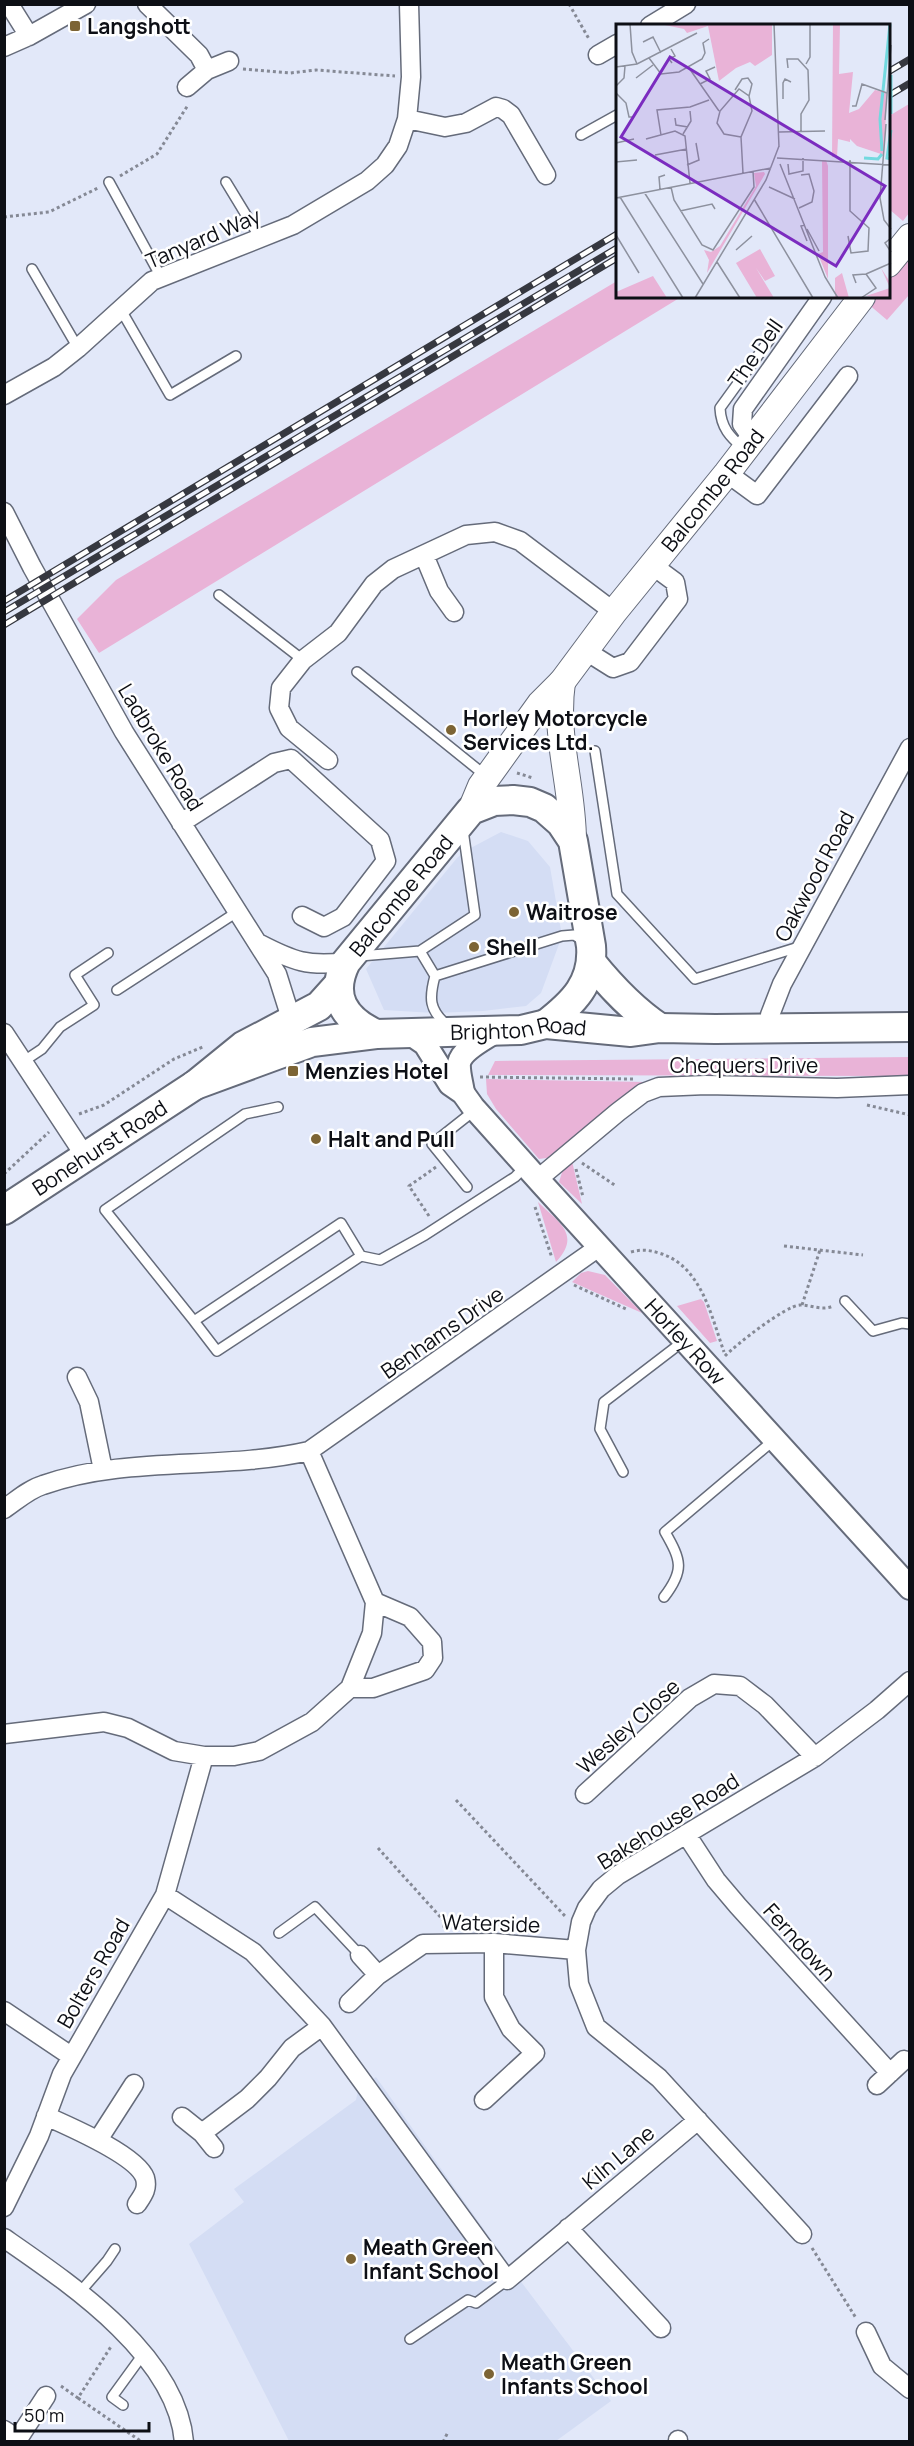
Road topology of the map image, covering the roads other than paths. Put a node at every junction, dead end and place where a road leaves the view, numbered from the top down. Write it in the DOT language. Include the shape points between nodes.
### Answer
graph roads {
  1 [pos="9,4"];
  2 [pos="86,4"];
  3 [pos="147,4"];
  4 [pos="409,4"];
  5 [pos="686,4"];
  6 [pos="653,24"];
  7 [pos="29,36"];
  8 [pos="4,47"];
  9 [pos="229,61"];
  10 [pos="207,70"];
  11 [pos="187,87"];
  12 [pos="616,116"];
  13 [pos="407,119"];
  14 [pos="581,135"];
  15 [pos="546,175"];
  16 [pos="109,182"];
  17 [pos="226,182"];
  18 [pos="909,237"];
  19 [pos="260,238"];
  20 [pos="890,261"];
  21 [pos="32,269"];
  22 [pos="161,277"];
  23 [pos="821,298"];
  24 [pos="861,298"];
  25 [pos="121,310"];
  26 [pos="770,339"];
  27 [pos="78,348"];
  28 [pos="236,356"];
  29 [pos="848,376"];
  30 [pos="4,395"];
  31 [pos="748,443"];
  32 [pos="727,473"];
  33 [pos="4,512"];
  34 [pos="424,555"];
  35 [pos="652,565"];
  36 [pos="219,595"];
  37 [pos="454,612"];
  38 [pos="614,612"];
  39 [pos="586,651"];
  40 [pos="303,660"];
  41 [pos="357,672"];
  42 [pos="562,682"];
  43 [pos="525,726"];
  44 [pos="560,733"];
  45 [pos="909,748"];
  46 [pos="595,751"];
  47 [pos="328,760"];
  48 [pos="497,774"];
  49 [pos="467,816"];
  50 [pos="181,823"];
  51 [pos="573,841"];
  52 [pos="237,912"];
  53 [pos="302,916"];
  54 [pos="260,944"];
  55 [pos="802,946"];
  56 [pos="420,951"];
  57 [pos="108,953"];
  58 [pos="591,955"];
  59 [pos="344,969"];
  60 [pos="435,976"];
  61 [pos="117,990"];
  62 [pos="291,1022"];
  63 [pos="546,1024"];
  64 [pos="909,1027"];
  65 [pos="660,1028"];
  66 [pos="770,1029"];
  67 [pos="453,1031"];
  68 [pos="496,1031"];
  69 [pos="4,1033"];
  70 [pos="376,1034"];
  71 [pos="409,1034"];
  72 [pos="312,1042"];
  73 [pos="24,1061"];
  74 [pos="195,1085"];
  75 [pos="909,1085"];
  76 [pos="470,1093"];
  77 [pos="278,1107"];
  78 [pos="86,1156"];
  79 [pos="532,1173"];
  80 [pos="467,1187"];
  81 [pos="4,1210"];
  82 [pos="599,1247"];
  83 [pos="361,1256"];
  84 [pos="845,1301"];
  85 [pos="194,1321"];
  86 [pos="909,1324"];
  87 [pos="685,1341"];
  88 [pos="77,1377"];
  89 [pos="774,1440"];
  90 [pos="309,1451"];
  91 [pos="103,1470"];
  92 [pos="623,1472"];
  93 [pos="4,1509"];
  94 [pos="909,1588"];
  95 [pos="664,1598"];
  96 [pos="375,1602"];
  97 [pos="909,1681"];
  98 [pos="350,1688"];
  99 [pos="4,1734"];
  100 [pos="204,1756"];
  101 [pos="815,1757"];
  102 [pos="585,1794"];
  103 [pos="686,1834"];
  104 [pos="165,1895"];
  105 [pos="279,1933"];
  106 [pos="494,1943"];
  107 [pos="576,1950"];
  108 [pos="360,1955"];
  109 [pos="378,1975"];
  110 [pos="349,2003"];
  111 [pos="4,2011"];
  112 [pos="322,2026"];
  113 [pos="71,2056"];
  114 [pos="904,2060"];
  115 [pos="134,2084"];
  116 [pos="484,2100"];
  117 [pos="46,2116"];
  118 [pos="182,2117"];
  119 [pos="698,2120"];
  120 [pos="202,2133"];
  121 [pos="98,2140"];
  122 [pos="214,2148"];
  123 [pos="137,2204"];
  124 [pos="4,2207"];
  125 [pos="568,2228"];
  126 [pos="802,2234"];
  127 [pos="4,2238"];
  128 [pos="115,2249"];
  129 [pos="511,2277"];
  130 [pos="80,2292"];
  131 [pos="661,2328"];
  132 [pos="866,2332"];
  133 [pos="410,2339"];
  134 [pos="144,2353"];
  135 [pos="909,2389"];
  136 [pos="46,2396"];
  137 [pos="123,2405"];
  138 [pos="4,2430"];
  139 [pos="184,2442"];
  1 -- 7 [label="street"];
  2 -- 7 [label="street"];
  3 -- 10 [label="street" via="199,55"];
  4 -- 13 [label="street, Tanyard Way" via="411,77"];
  5 -- 6 [label="street"];
  7 -- 8 [label="street"];
  9 -- 10 [label="street"];
  10 -- 11 [label="street"];
  12 -- 14 [label="lane"];
  13 -- 15 [label="street" via="445,127 466,123 496,107 503,109 511,115"];
  13 -- 19 [label="street, Tanyard Way" via="398,146 386,165 368,181 293,225"];
  16 -- 22 [label="lane"];
  17 -- 19 [label="lane"];
  18 -- 20 [label="main road"];
  19 -- 22 [label="street, Tanyard Way"];
  21 -- 27 [label="lane"];
  22 -- 25 [label="street, Tanyard Way"];
  23 -- 31 [label="street, The Dell" via="743,409 742,424"];
  24 -- 31 [label="main road, Balcombe Road"];
  25 -- 27 [label="street, Tanyard Way"];
  25 -- 28 [label="lane" via="170,395"];
  26 -- 31 [label="lane" via="720,408 720,421 728,435"];
  27 -- 30 [label="street, Tanyard Way" via="54,367"];
  29 -- 32 [label="street" via="757,495"];
  31 -- 32 [label="main road, Balcombe Road"];
  32 -- 35 [label="main road, Balcombe Road"];
  33 -- 50 [label="street, Ladbroke Road" via="124,732"];
  34 -- 37 [label="street" via="439,591"];
  34 -- 38 [label="street" via="466,535 508,535"];
  34 -- 40 [label="street" via="382,576 338,633"];
  35 -- 38 [label="main road, Balcombe Road"];
  35 -- 39 [label="street" via="675,582 678,599 630,662 613,668"];
  36 -- 40 [label="lane"];
  38 -- 39 [label="main road, Balcombe Road"];
  39 -- 42 [label="main road, Balcombe Road"];
  40 -- 47 [label="street" via="281,688 279,708 289,728"];
  41 -- 48 [label="lane"];
  42 -- 43 [label="main road, Balcombe Road"];
  42 -- 44 [label="main road" via="558,707"];
  43 -- 44 [label="main road" via="544,726"];
  43 -- 48 [label="main road, Balcombe Road"];
  44 -- 51 [label="main road"];
  45 -- 55 [label="street, Oakwood Road"];
  46 -- 55 [label="lane" via="616,894 695,980"];
  48 -- 49 [label="main road, Balcombe Road"];
  49 -- 51 [label="main road" via="494,801 530,802 561,823"];
  49 -- 56 [label="lane" via="465,851 474,915"];
  49 -- 59 [label="main road, Balcombe Road"];
  50 -- 52 [label="street, Ladbroke Road"];
  50 -- 53 [label="street" via="274,763 291,759 380,840 386,861 343,917 324,927"];
  51 -- 58 [label="main road"];
  52 -- 54 [label="street, Ladbroke Road"];
  52 -- 61 [label="lane"];
  54 -- 59 [label="street" via="300,962"];
  54 -- 62 [label="street, Ladbroke Road" via="277,974"];
  55 -- 66 [label="street, Oakwood Road" via="774,1001"];
  56 -- 59 [label="lane"];
  56 -- 60 [label="lane"];
  57 -- 73 [label="lane" via="75,975 94,1005 60,1027 42,1049"];
  58 -- 60 [label="lane" via="574,935 562,936"];
  58 -- 63 [label="main road" via="581,990 568,1008"];
  58 -- 65 [label="main road" via="630,1005"];
  59 -- 62 [label="main road, Bonehurst Road" via="319,1006"];
  59 -- 70 [label="main road" via="341,1001 347,1013"];
  60 -- 67 [label="lane" via="430,995 434,1013"];
  62 -- 72 [label="street"];
  62 -- 74 [label="main road, Bonehurst Road" via="243,1046"];
  63 -- 65 [label="main road, Brighton Road" via="631,1032"];
  63 -- 68 [label="main road, Brighton Road"];
  64 -- 66 [label="main road, Brighton Road"];
  65 -- 66 [label="main road, Brighton Road"];
  67 -- 68 [label="main road, Brighton Road"];
  67 -- 71 [label="main road, Brighton Road"];
  68 -- 76 [label="street" via="462,1057 459,1069"];
  69 -- 73 [label="street"];
  70 -- 71 [label="main road, Brighton Road"];
  70 -- 72 [label="main road, Bonehurst Road"];
  71 -- 76 [label="street, Horley Row" via="425,1044 450,1084"];
  72 -- 74 [label="main road, Bonehurst Road"];
  73 -- 78 [label="street"];
  74 -- 78 [label="main road, Bonehurst Road"];
  75 -- 79 [label="street, Chequers Drive" via="659,1088 643,1093"];
  76 -- 79 [label="street, Horley Row"];
  76 -- 80 [label="lane" via="432,1144"];
  77 -- 85 [label="lane" via="245,1114 105,1210"];
  78 -- 81 [label="main road, Bonehurst Road"];
  79 -- 82 [label="street, Horley Row"];
  79 -- 83 [label="lane" via="515,1177 380,1260"];
  82 -- 87 [label="street, Horley Row"];
  82 -- 90 [label="street, Benhams Drive"];
  83 -- 85 [label="lane" via="217,1351"];
  83 -- 85 [label="lane" via="341,1223"];
  84 -- 86 [label="lane" via="873,1331"];
  87 -- 89 [label="street, Horley Row" via="718,1363"];
  87 -- 92 [label="lane" via="604,1402 600,1429"];
  88 -- 91 [label="street" via="89,1402"];
  89 -- 94 [label="street, Horley Row"];
  89 -- 95 [label="lane" via="665,1532 678,1554 680,1569"];
  90 -- 91 [label="street, Benhams Drive" via="274,1459"];
  90 -- 96 [label="street"];
  91 -- 93 [label="street, Benhams Drive" via="40,1485"];
  96 -- 98 [label="street" via="372,1633"];
  96 -- 98 [label="street" via="410,1617 432,1642 433,1658 425,1670 373,1688"];
  97 -- 101 [label="street, Bakehouse Road" via="878,1710"];
  98 -- 100 [label="street" via="312,1722 259,1751"];
  99 -- 100 [label="street" via="104,1722 128,1728 174,1751"];
  100 -- 104 [label="street, Bolters Road"];
  101 -- 102 [label="street, Wesley Close" via="765,1705 740,1686 714,1684 690,1698"];
  101 -- 103 [label="street, Bakehouse Road"];
  103 -- 107 [label="street, Bakehouse Road" via="601,1889 580,1922"];
  103 -- 114 [label="street, Ferndown" via="716,1880 883,2079"];
  104 -- 112 [label="street" via="253,1952"];
  104 -- 113 [label="street, Bolters Road"];
  105 -- 108 [label="lane" via="315,1907"];
  106 -- 107 [label="street, Waterside"];
  106 -- 109 [label="street, Waterside" via="423,1944"];
  106 -- 116 [label="street" via="494,1997 511,2029 535,2053"];
  107 -- 119 [label="street, Bakehouse Road" via="579,1984 596,2027 659,2078"];
  108 -- 109 [label="street"];
  109 -- 110 [label="street, Waterside"];
  111 -- 113 [label="street"];
  112 -- 120 [label="street" via="292,2049 247,2099"];
  112 -- 129 [label="street"];
  113 -- 117 [label="street, Bolters Road"];
  115 -- 121 [label="street"];
  117 -- 121 [label="street"];
  117 -- 124 [label="street, Bolters Road"];
  118 -- 120 [label="street"];
  119 -- 125 [label="street, Kiln Lane"];
  119 -- 126 [label="street, Bakehouse Road"];
  120 -- 122 [label="street"];
  121 -- 123 [label="street" via="145,2177 146,2190"];
  125 -- 129 [label="street, Kiln Lane"];
  125 -- 131 [label="street"];
  127 -- 130 [label="street"];
  128 -- 130 [label="lane"];
  129 -- 133 [label="lane" via="476,2303 468,2300"];
  130 -- 134 [label="street"];
  132 -- 135 [label="street" via="882,2366"];
  134 -- 137 [label="lane" via="112,2397"];
  134 -- 139 [label="street" via="166,2386"];
  136 -- 138 [label="street" via="18,2439"];
}
